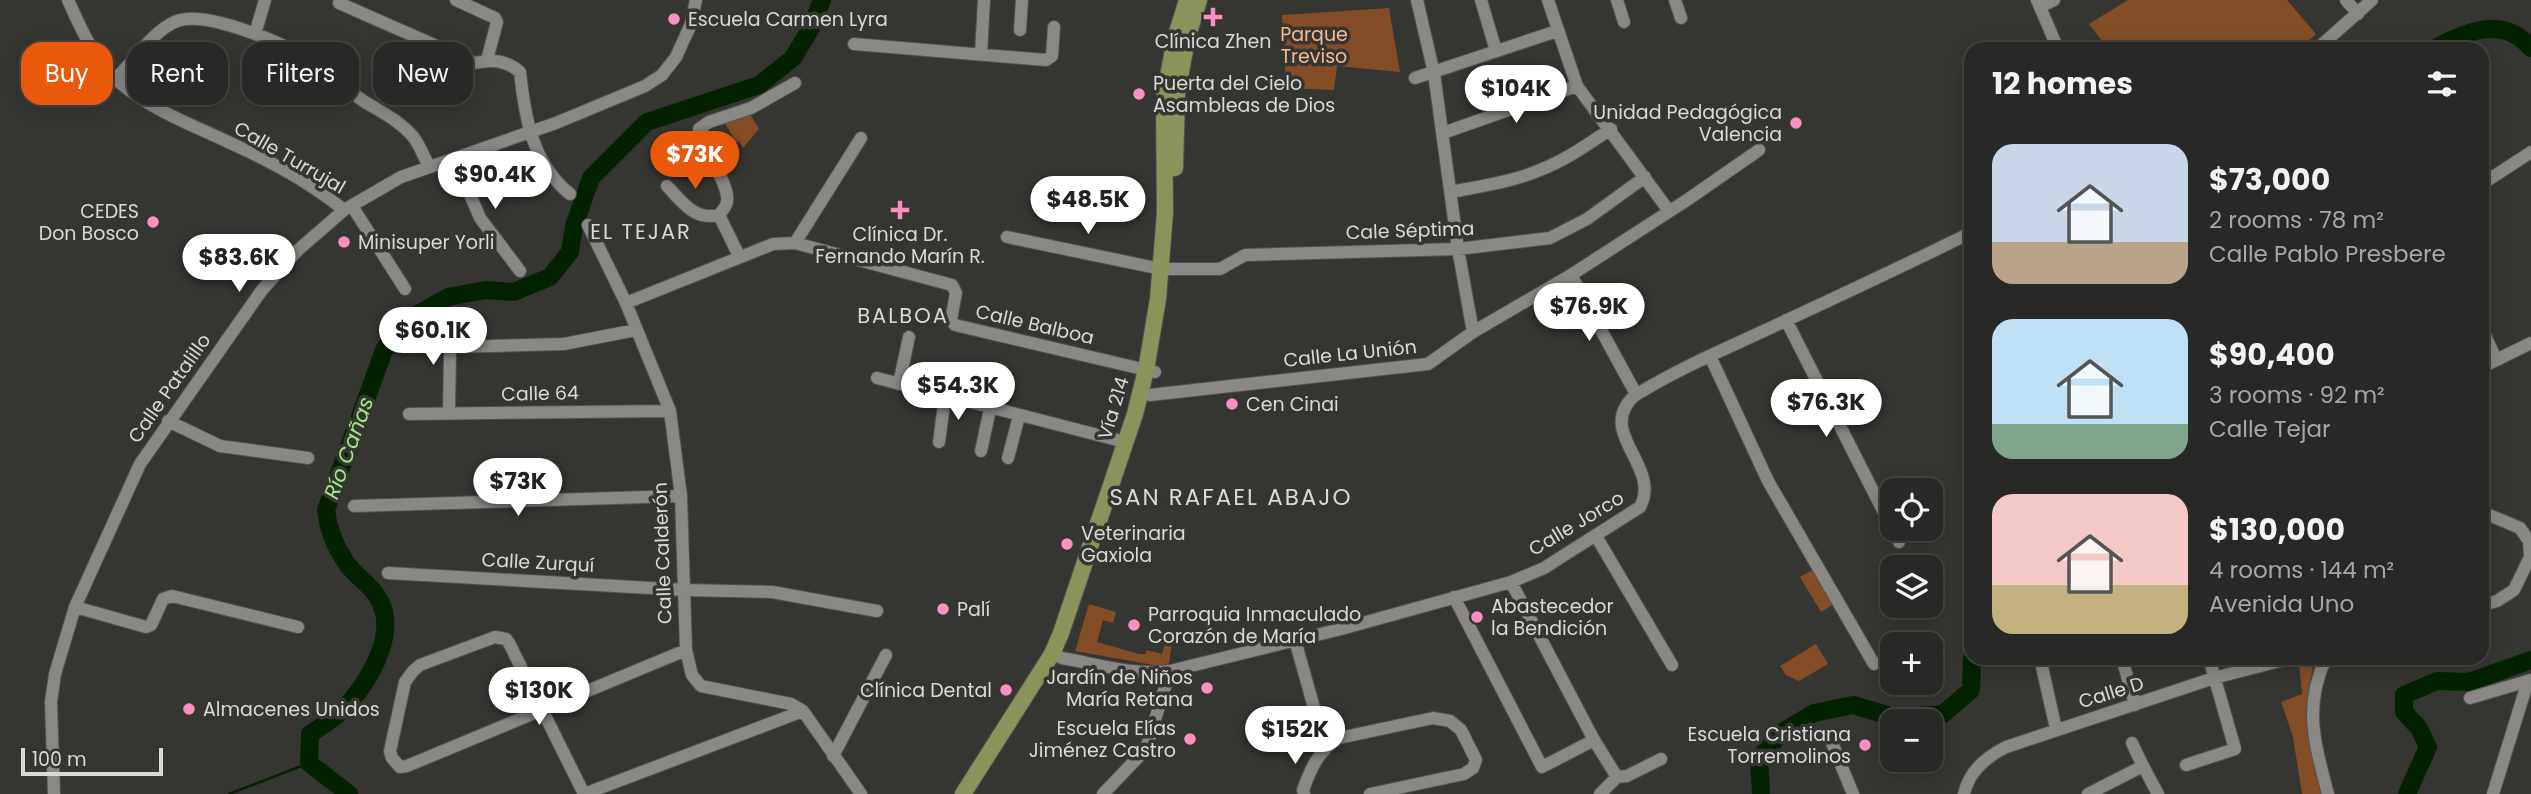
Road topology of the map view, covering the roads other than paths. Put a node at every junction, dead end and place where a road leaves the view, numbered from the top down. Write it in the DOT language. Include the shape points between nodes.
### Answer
graph roads {
  1 [pos="68,0"];
  2 [pos="265,0"];
  3 [pos="456,0"];
  4 [pos="696,0"];
  5 [pos="984,0"];
  6 [pos="1022,0"];
  7 [pos="1187,0"];
  8 [pos="1199,0"];
  9 [pos="1417,0"];
  10 [pos="1481,0"];
  11 [pos="1548,0"];
  12 [pos="1617,0"];
  13 [pos="1675,0"];
  14 [pos="2054,0"];
  15 [pos="2347,0"];
  16 [pos="2372,0"];
  17 [pos="339,3"];
  18 [pos="2039,4"];
  19 [pos="2358,14"];
  20 [pos="1681,18"];
  21 [pos="1624,22"];
  22 [pos="1054,27"];
  23 [pos="1020,30"];
  24 [pos="1557,31"];
  25 [pos="255,34"];
  26 [pos="2057,42"];
  27 [pos="2325,42"];
  28 [pos="855,44"];
  29 [pos="1496,51"];
  30 [pos="981,54"];
  31 [pos="487,60"];
  32 [pos="1434,73"];
  33 [pos="1415,78"];
  34 [pos="116,79"];
  35 [pos="794,83"];
  36 [pos="1577,86"];
  37 [pos="1611,129"];
  38 [pos="529,132"];
  39 [pos="1443,133"];
  40 [pos="861,138"];
  41 [pos="1759,150"];
  42 [pos="2531,152"];
  43 [pos="454,159"];
  44 [pos="429,166"];
  45 [pos="1645,177"];
  46 [pos="2489,179"];
  47 [pos="667,186"];
  48 [pos="1451,192"];
  49 [pos="570,194"];
  50 [pos="348,208"];
  51 [pos="1670,211"];
  52 [pos="719,215"];
  53 [pos="588,225"];
  54 [pos="1964,236"];
  55 [pos="1007,237"];
  56 [pos="794,243"];
  57 [pos="1458,249"];
  58 [pos="738,256"];
  59 [pos="1166,268"];
  60 [pos="520,271"];
  61 [pos="1571,275"];
  62 [pos="405,289"];
  63 [pos="626,303"];
  64 [pos="1786,320"];
  65 [pos="636,330"];
  66 [pos="1473,332"];
  67 [pos="909,337"];
  68 [pos="2531,343"];
  69 [pos="2489,344"];
  70 [pos="1710,356"];
  71 [pos="2496,359"];
  72 [pos="2489,363"];
  73 [pos="1151,371"];
  74 [pos="877,378"];
  75 [pos="899,384"];
  76 [pos="1636,394"];
  77 [pos="1150,395"];
  78 [pos="945,397"];
  79 [pos="990,409"];
  80 [pos="670,411"];
  81 [pos="449,413"];
  82 [pos="409,414"];
  83 [pos="1019,416"];
  84 [pos="169,421"];
  85 [pos="939,442"];
  86 [pos="1125,442"];
  87 [pos="981,451"];
  88 [pos="308,458"];
  89 [pos="1007,458"];
  90 [pos="681,496"];
  91 [pos="354,506"];
  92 [pos="2489,515"];
  93 [pos="1596,536"];
  94 [pos="1899,542"];
  95 [pos="388,573"];
  96 [pos="1511,582"];
  97 [pos="685,590"];
  98 [pos="1454,597"];
  99 [pos="2489,603"];
  100 [pos="75,607"];
  101 [pos="877,611"];
  102 [pos="298,627"];
  103 [pos="1295,640"];
  104 [pos="686,650"];
  105 [pos="887,655"];
  106 [pos="1057,656"];
  107 [pos="1672,664"];
  108 [pos="1874,664"];
  109 [pos="2042,665"];
  110 [pos="2124,665"];
  111 [pos="2211,665"];
  112 [pos="2264,665"];
  113 [pos="2320,665"];
  114 [pos="1170,671"];
  115 [pos="2214,678"];
  116 [pos="2529,681"];
  117 [pos="2470,698"];
  118 [pos="2135,705"];
  119 [pos="540,709"];
  120 [pos="803,711"];
  121 [pos="2056,729"];
  122 [pos="1594,740"];
  123 [pos="1832,743"];
  124 [pos="2132,743"];
  125 [pos="1325,747"];
  126 [pos="833,755"];
  127 [pos="1661,759"];
  128 [pos="2186,765"];
  129 [pos="2143,766"];
  130 [pos="1617,777"];
  131 [pos="969,793"];
  132 [pos="54,794"];
  133 [pos="584,794"];
  134 [pos="861,794"];
  135 [pos="1103,794"];
  136 [pos="1304,794"];
  137 [pos="1370,794"];
  138 [pos="1600,794"];
  139 [pos="1853,794"];
  140 [pos="1964,794"];
  141 [pos="2088,794"];
  142 [pos="2158,794"];
  143 [pos="2328,794"];
  144 [pos="2494,794"];
  1 -- 34 [label="street, Calle Turrujal" via="86,41"];
  2 -- 25 [label="street"];
  3 -- 31 [label="street" via="495,18"];
  4 -- 38 [label="street, Calle Patalillo" via="691,24 662,75"];
  5 -- 30 [label="street"];
  6 -- 23 [label="street"];
  7 -- 59 [label="main road, Vía 214" via="1164,98"];
  8 -- 59 [label="main road, Vía 214" via="1177,94"];
  9 -- 32 [label="street"];
  10 -- 29 [label="street"];
  11 -- 24 [label="street"];
  12 -- 21 [label="street"];
  13 -- 20 [label="street"];
  14 -- 18 [label="street"];
  15 -- 19 [label="street"];
  16 -- 19 [label="street"];
  17 -- 31 [label="street" via="475,63"];
  18 -- 26 [label="street"];
  19 -- 27 [label="street"];
  22 -- 30 [label="street" via="1050,59"];
  24 -- 29 [label="street"];
  24 -- 36 [label="street"];
  25 -- 34 [label="street" via="209,19 177,21 162,29"];
  25 -- 44 [label="street" via="311,61 394,120 413,137"];
  28 -- 30 [label="street"];
  29 -- 32 [label="street"];
  31 -- 38 [label="street" via="520,72"];
  32 -- 33 [label="street"];
  32 -- 39 [label="street"];
  34 -- 50 [label="street, Calle Turrujal" via="167,115 242,148"];
  35 -- 52 [label="street" via="751,108 699,129 726,186 728,203"];
  36 -- 37 [label="street"];
  36 -- 39 [label="street"];
  37 -- 45 [label="street"];
  37 -- 48 [label="street" via="1540,170"];
  38 -- 43 [label="street, Calle Patalillo"];
  38 -- 49 [label="street" via="555,181"];
  39 -- 48 [label="street"];
  40 -- 56 [label="street"];
  41 -- 51 [label="street, Calle La Unión"];
  42 -- 46 [label="street"];
  43 -- 44 [label="street, Calle Patalillo"];
  43 -- 60 [label="street" via="480,218"];
  44 -- 50 [label="street, Calle Patalillo"];
  45 -- 51 [label="street"];
  45 -- 57 [label="street, Cale Séptima" via="1587,219 1550,238"];
  47 -- 52 [label="street" via="693,213 709,218"];
  48 -- 57 [label="street"];
  50 -- 62 [label="street"];
  50 -- 84 [label="street, Calle Patalillo" via="261,290"];
  51 -- 61 [label="street, Calle La Unión"];
  52 -- 58 [label="street"];
  53 -- 63 [label="street, Calle Calderón"];
  54 -- 64 [label="street"];
  55 -- 59 [label="street, Cale Séptima"];
  56 -- 58 [label="street, Calle Balboa" via="773,244"];
  56 -- 73 [label="street, Calle Balboa" via="952,285 956,293 951,320 956,325"];
  57 -- 59 [label="street, Cale Séptima" via="1245,255 1209,270"];
  57 -- 66 [label="street"];
  58 -- 63 [label="street, Calle Balboa"];
  59 -- 73 [label="main road, Vía 214"];
  61 -- 66 [label="street, Calle La Unión"];
  61 -- 76 [label="street"];
  63 -- 65 [label="street, Calle Calderón"];
  64 -- 70 [label="street"];
  64 -- 94 [label="street"];
  65 -- 80 [label="street, Calle Calderón"];
  65 -- 81 [label="street" via="564,344 453,347"];
  66 -- 77 [label="street, Calle La Unión" via="1428,364"];
  67 -- 75 [label="street"];
  68 -- 71 [label="street"];
  69 -- 71 [label="street"];
  70 -- 76 [label="street"];
  70 -- 108 [label="street" via="1769,481"];
  71 -- 72 [label="street"];
  73 -- 77 [label="main road, Vía 214"];
  73 -- 86 [label="main road, Vía 214"];
  74 -- 75 [label="street"];
  75 -- 78 [label="street"];
  76 -- 93 [label="street, Calle Jorco" via="1621,417 1646,483 1646,496 1640,507"];
  77 -- 106 [label="main road, Vía 214"];
  78 -- 79 [label="street"];
  78 -- 85 [label="street"];
  79 -- 83 [label="street"];
  79 -- 87 [label="street"];
  80 -- 81 [label="street, Calle 64"];
  80 -- 90 [label="street, Calle Calderón"];
  81 -- 82 [label="street, Calle 64"];
  83 -- 86 [label="street"];
  83 -- 89 [label="street"];
  84 -- 88 [label="street" via="220,446"];
  84 -- 100 [label="street, Calle Patalillo" via="140,464"];
  86 -- 106 [label="main road, Vía 214"];
  90 -- 91 [label="street"];
  90 -- 97 [label="street, Calle Calderón"];
  92 -- 99 [label="street" via="2520,528 2529,541 2530,557 2514,590"];
  93 -- 96 [label="street, Calle Jorco"];
  93 -- 107 [label="street"];
  95 -- 97 [label="street, Calle Zurquí"];
  96 -- 98 [label="street, Calle Jorco"];
  96 -- 122 [label="street"];
  97 -- 101 [label="street, Calle Zurquí" via="772,592"];
  97 -- 104 [label="street, Calle Calderón"];
  98 -- 103 [label="street, Calle Jorco"];
  98 -- 122 [label="street" via="1542,766"];
  100 -- 102 [label="street" via="146,627 163,599 172,596"];
  100 -- 132 [label="street, Calle Patalillo" via="51,702"];
  103 -- 114 [label="street, Calle Jorco"];
  103 -- 125 [label="street"];
  104 -- 119 [label="street"];
  104 -- 120 [label="street, Calle Calderón" via="692,675 701,686 791,704"];
  105 -- 126 [label="street"];
  106 -- 114 [label="street, Calle Jorco" via="1134,671"];
  106 -- 131 [label="main road, Vía 214"];
  109 -- 121 [label="street"];
  110 -- 118 [label="street"];
  111 -- 115 [label="street"];
  112 -- 115 [label="street, Calle D"];
  113 -- 143 [label="street" via="2312,712 2314,743"];
  114 -- 135 [label="street" via="1146,749"];
  115 -- 118 [label="street, Calle D"];
  115 -- 128 [label="street" via="2235,749"];
  116 -- 117 [label="street"];
  116 -- 144 [label="street"];
  118 -- 121 [label="street, Calle D"];
  119 -- 119 [label="street" via="509,643 502,637 484,641 412,671 405,682 390,751 396,764 407,766"];
  119 -- 133 [label="street"];
  120 -- 126 [label="street"];
  120 -- 133 [label="street"];
  121 -- 140 [label="street, Calle D" via="1993,753 1974,771"];
  122 -- 130 [label="street"];
  123 -- 139 [label="street"];
  124 -- 129 [label="street"];
  125 -- 136 [label="street" via="1314,761"];
  125 -- 137 [label="street" via="1339,738 1433,718 1461,730 1472,747 1476,760 1464,774"];
  126 -- 134 [label="street"];
  127 -- 130 [label="street"];
  129 -- 141 [label="street"];
  129 -- 142 [label="street"];
  130 -- 138 [label="street"];
}
